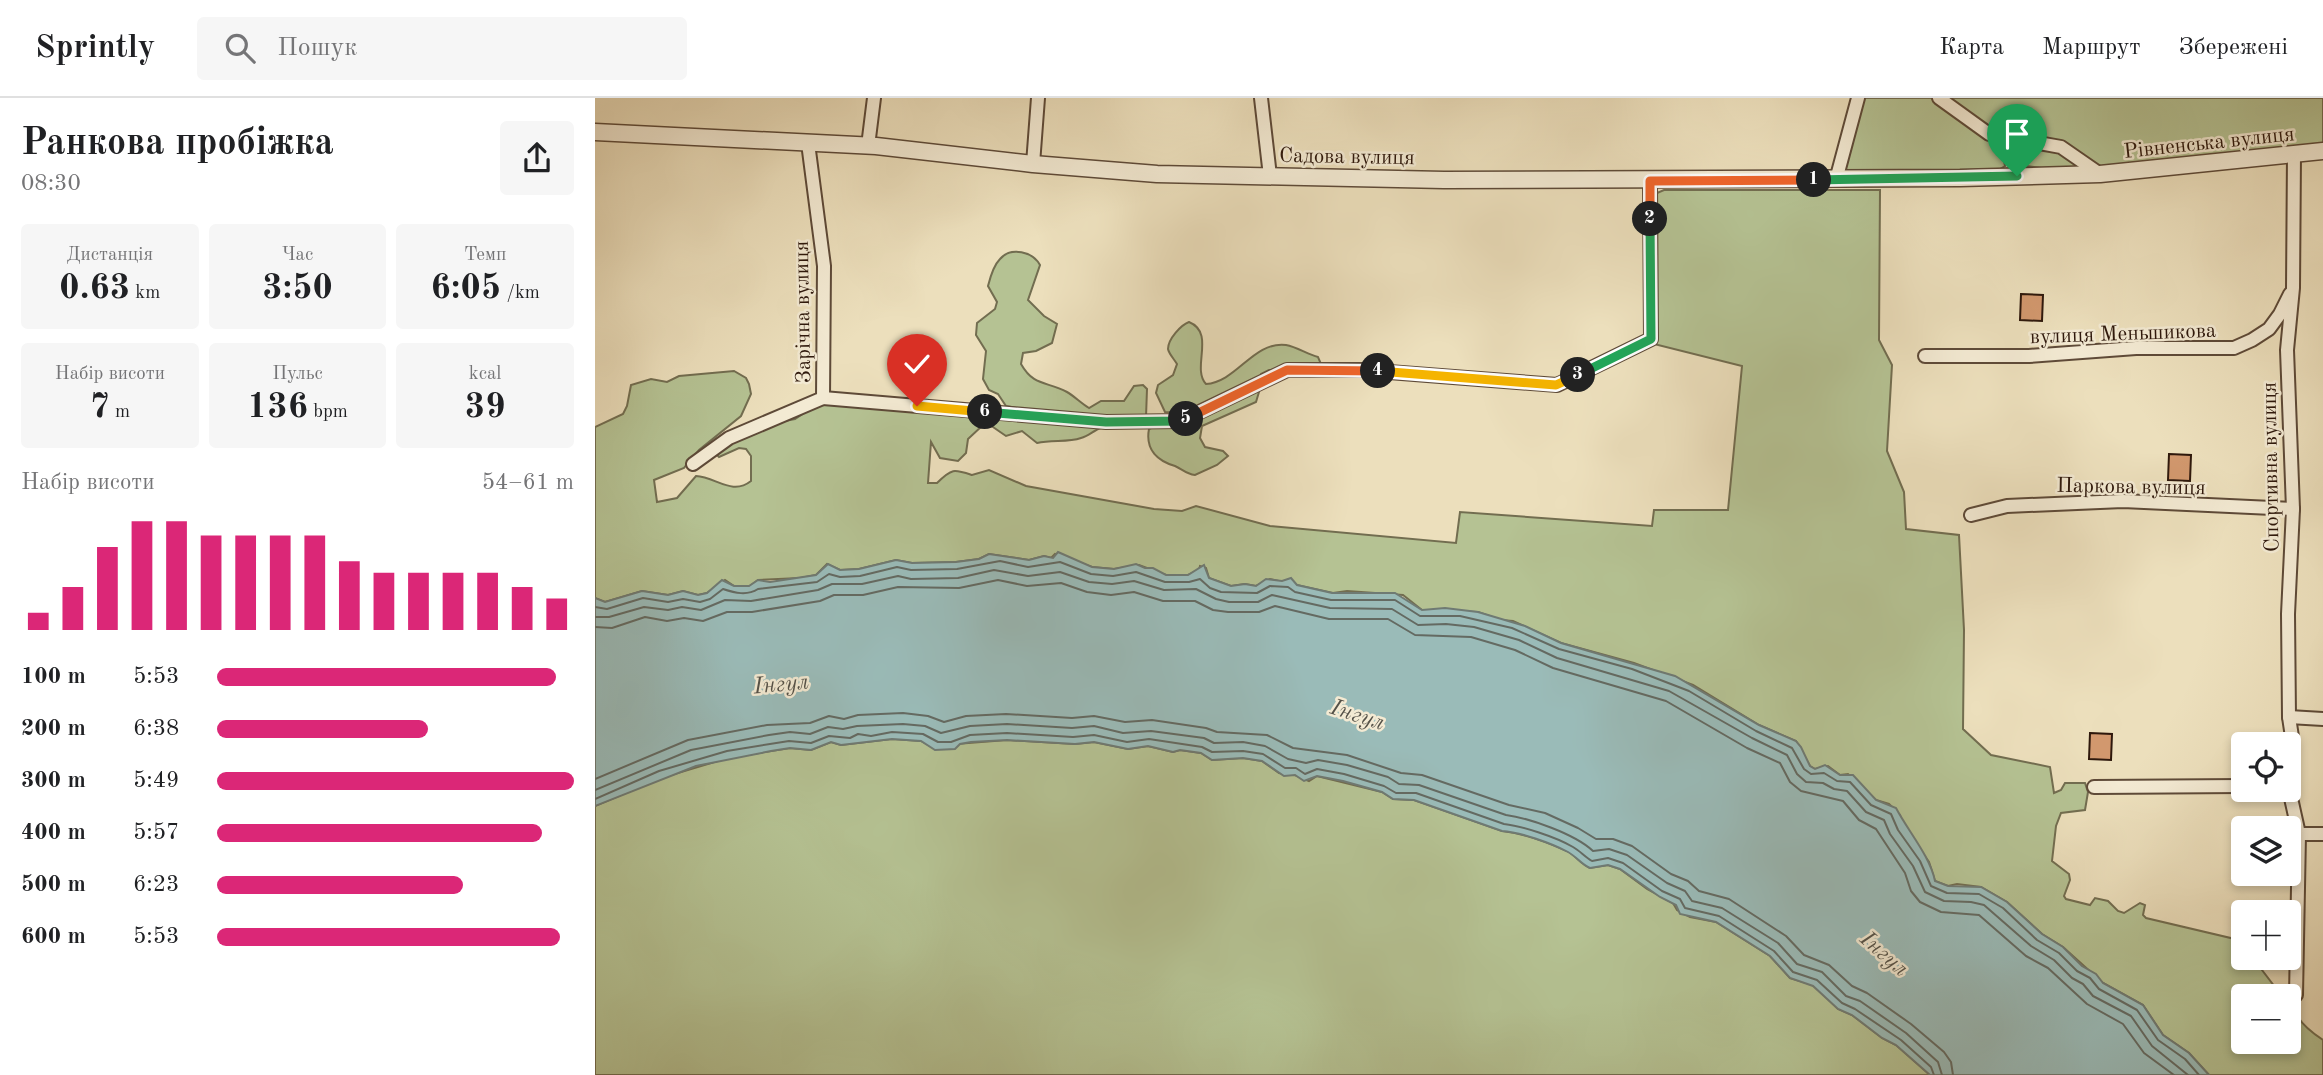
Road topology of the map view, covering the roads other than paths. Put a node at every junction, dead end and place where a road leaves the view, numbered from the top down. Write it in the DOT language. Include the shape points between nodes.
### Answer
graph roads {
  1 [pos="874,98"];
  2 [pos="1038,98"];
  3 [pos="1261,98"];
  4 [pos="1858,98"];
  5 [pos="1939,98"];
  6 [pos="595,132"];
  7 [pos="808,143"];
  8 [pos="868,146"];
  9 [pos="2323,152"];
  10 [pos="2294,154"];
  11 [pos="1033,164"];
  12 [pos="2100,174"];
  13 [pos="1270,176"];
  14 [pos="1836,180"];
  15 [pos="1650,181"];
  16 [pos="2293,288"];
  17 [pos="1925,356"];
  18 [pos="823,398"];
  19 [pos="693,464"];
  20 [pos="2293,509"];
  21 [pos="1971,515"];
  22 [pos="2289,718"];
  23 [pos="2323,719"];
  24 [pos="2291,732"];
  25 [pos="2231,786"];
  26 [pos="2094,788"];
  27 [pos="2301,834"];
  28 [pos="2323,834"];
  29 [pos="2298,886"];
  30 [pos="2296,984"];
  1 -- 8 [label="street"];
  2 -- 11 [label="street"];
  3 -- 13 [label="street"];
  4 -- 14 [label="street"];
  5 -- 12 [label="street" via="1989,134 2061,147"];
  6 -- 7 [label="street, Садова вулиця"];
  7 -- 8 [label="street, Садова вулиця"];
  7 -- 18 [label="street, Зарічна вулиця" via="824,267"];
  8 -- 11 [label="street, Садова вулиця"];
  9 -- 10 [label="street, Рівненська вулиця"];
  10 -- 12 [label="street, Рівненська вулиця"];
  10 -- 16 [label="street, Спортивна вулиця"];
  11 -- 13 [label="street, Садова вулиця" via="1157,174"];
  12 -- 14 [label="street, Садова вулиця"];
  13 -- 15 [label="street, Садова вулиця"];
  14 -- 15 [label="street, Садова вулиця"];
  15 -- 18 [label="street, Зарічна вулиця" via="1651,339 1556,385 1363,370 1287,370 1181,421 1106,422"];
  16 -- 17 [label="street, вулиця Меньшикова" via="2269,329 2234,348"];
  16 -- 20 [label="street, Спортивна вулиця" via="2287,350"];
  18 -- 19 [label="street, Зарічна вулиця" via="729,438"];
  20 -- 21 [label="street, Паркова вулиця" via="2123,501 2007,506"];
  20 -- 22 [label="street, Спортивна вулиця"];
  22 -- 23 [label="street"];
  22 -- 24 [label="street, Спортивна вулиця"];
  25 -- 26 [label="street"];
  27 -- 28 [label="street"];
  29 -- 30 [label="street"];
}
